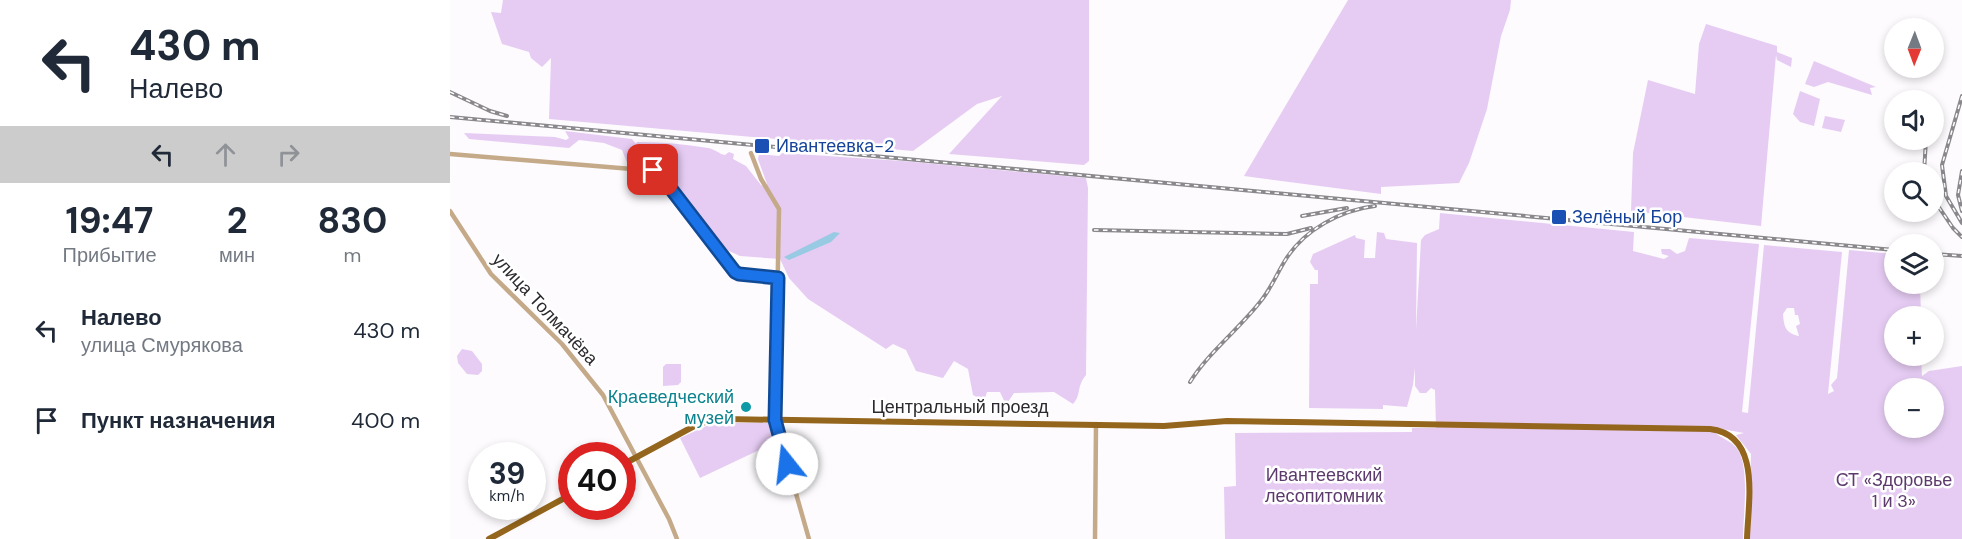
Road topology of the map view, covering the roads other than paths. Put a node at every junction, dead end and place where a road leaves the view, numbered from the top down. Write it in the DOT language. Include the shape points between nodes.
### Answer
graph roads {
  1 [pos="751,153"];
  2 [pos="450,154"];
  3 [pos="450,212"];
  4 [pos="778,278"];
  5 [pos="775,420"];
  6 [pos="1096,424"];
  7 [pos="637,458"];
  8 [pos="558,502"];
  9 [pos="489,539"];
  10 [pos="677,539"];
  11 [pos="809,539"];
  12 [pos="1095,539"];
  13 [pos="1747,539"];
  1 -- 4 [label="street" via="779,209"];
  2 -- 4 [label="street" via="656,171 735,272"];
  3 -- 7 [label="street, улица Толмачёва" via="491,274 562,344 591,379"];
  4 -- 5 [label="street"];
  5 -- 6 [label="main road, Центральный проезд"];
  5 -- 7 [label="main road, Центральный проезд" via="704,422"];
  5 -- 11 [label="street"];
  6 -- 12 [label="street"];
  6 -- 13 [label="main road, Центральный проезд" via="1172,426 1227,421 1718,430 1737,440 1748,462"];
  7 -- 10 [label="street, улица Толмачёва"];
  8 -- 9 [label="main road"];
}
